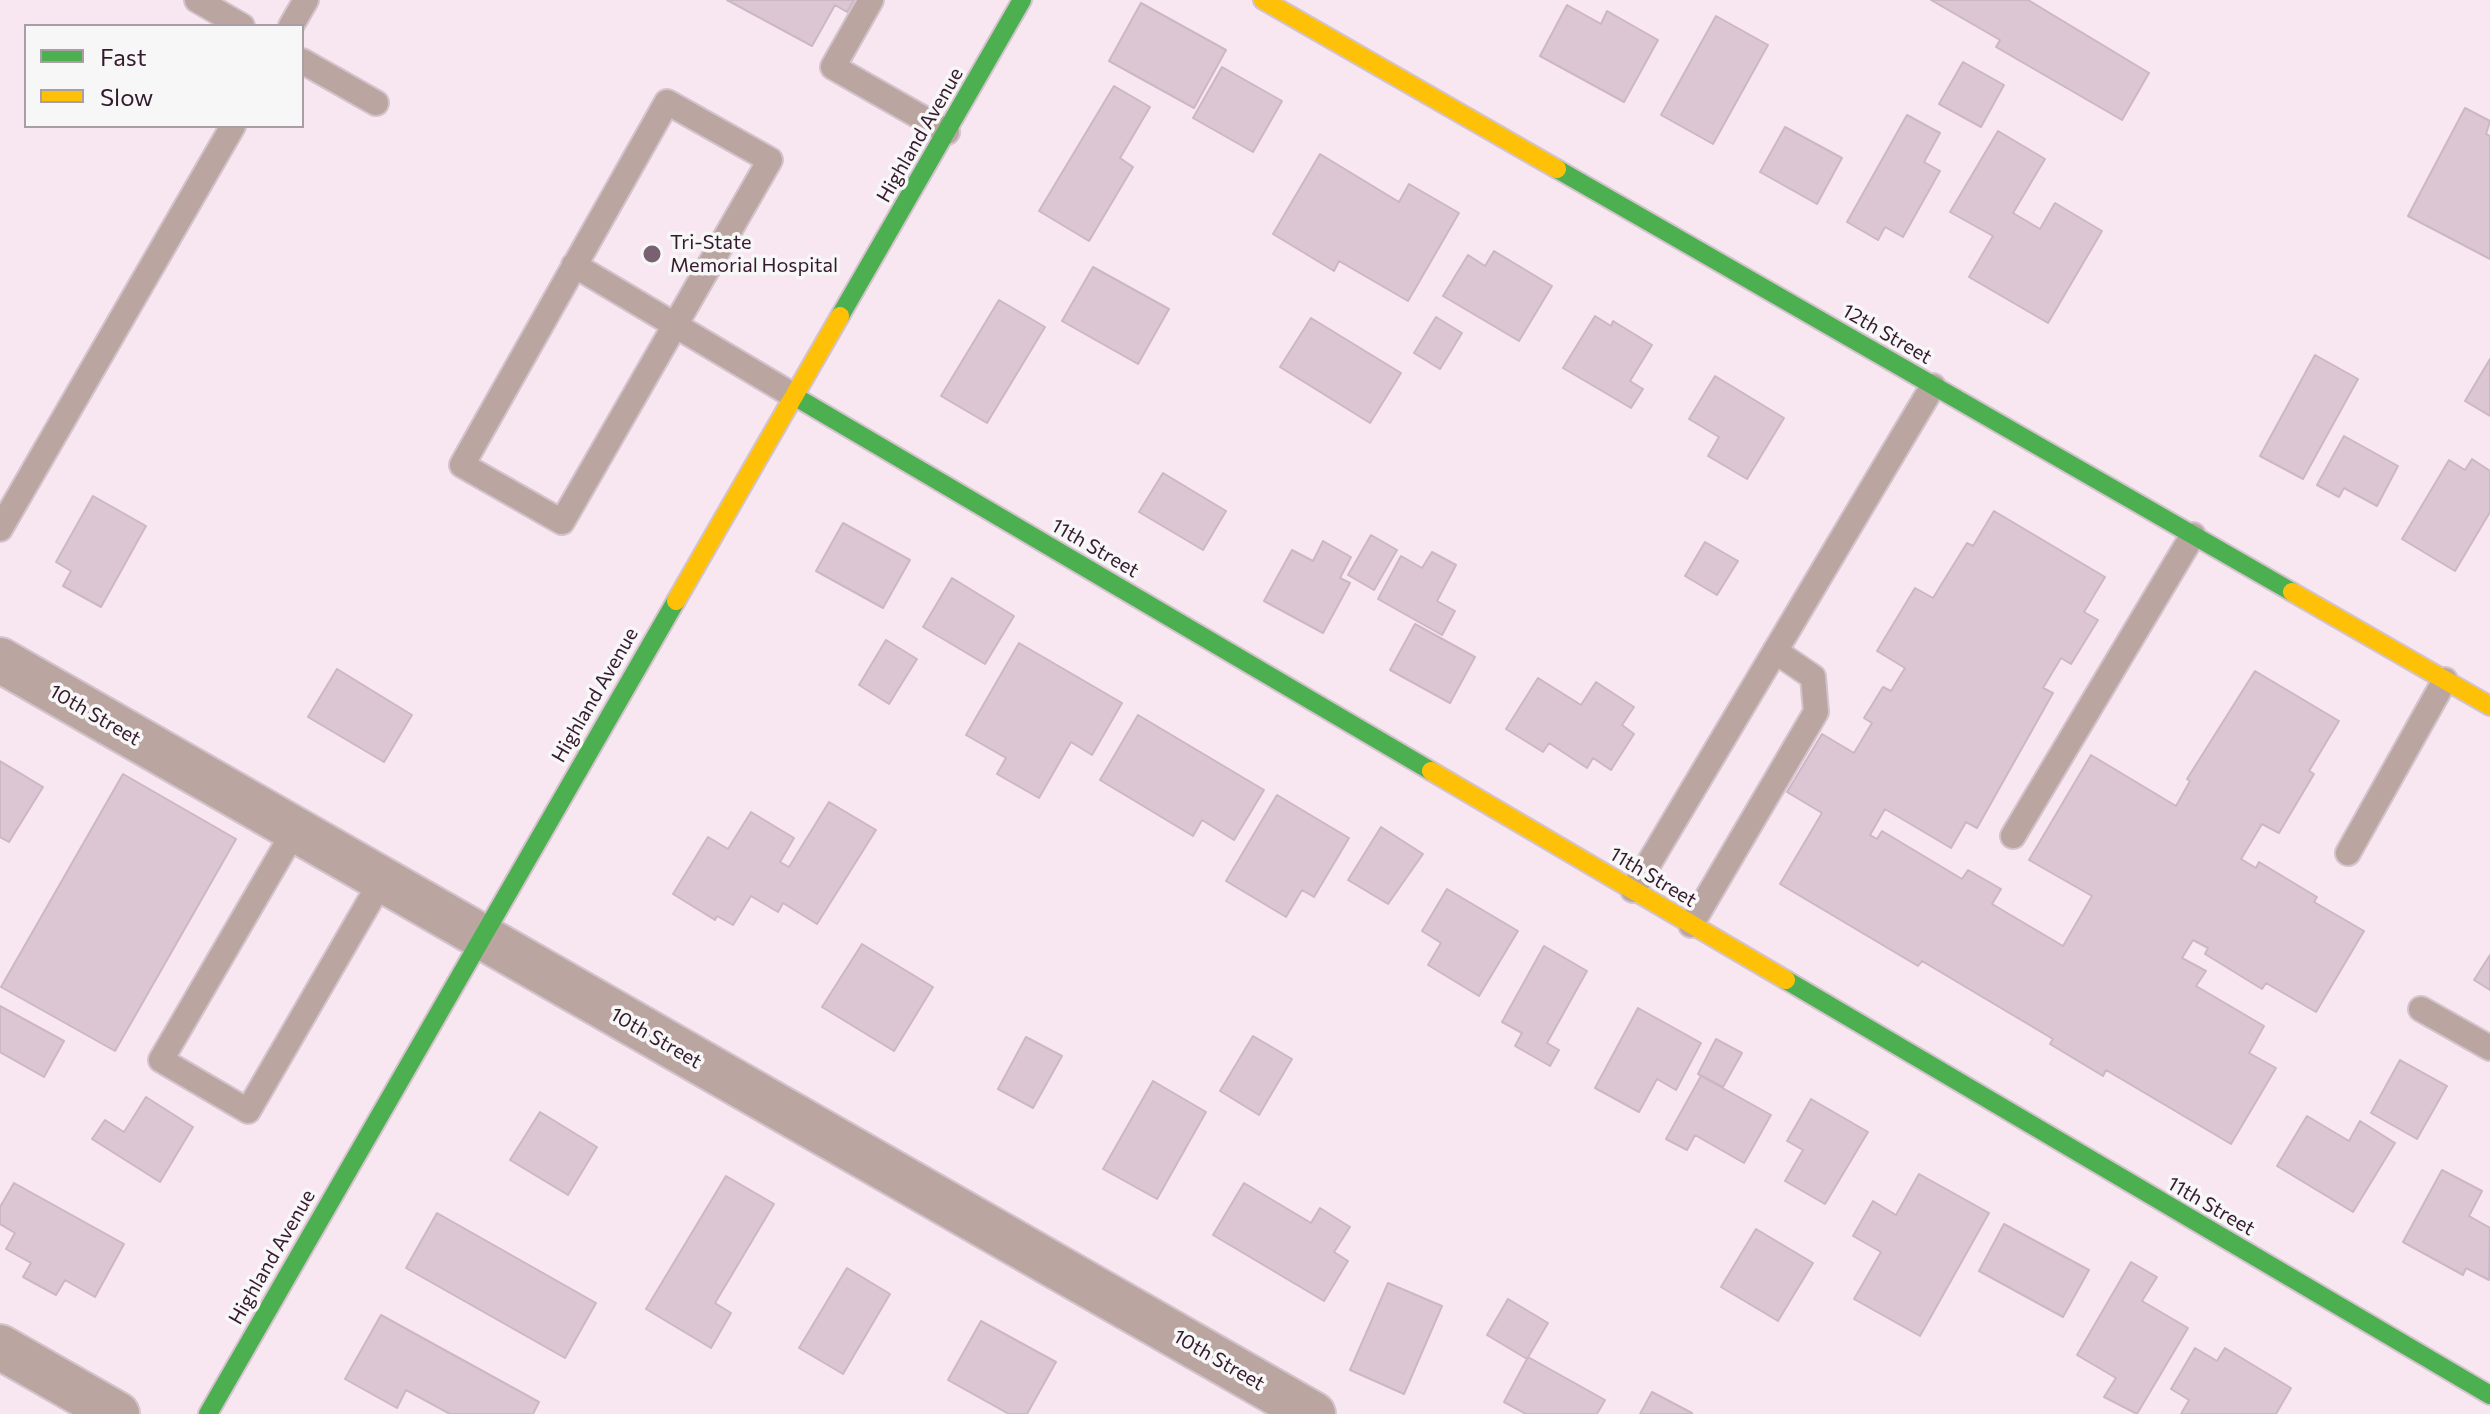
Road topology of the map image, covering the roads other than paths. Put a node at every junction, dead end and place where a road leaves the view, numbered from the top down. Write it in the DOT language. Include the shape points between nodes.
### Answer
graph roads {
  1 [pos="197,0"];
  2 [pos="306,0"];
  3 [pos="871,0"];
  4 [pos="1022,0"];
  5 [pos="1263,0"];
  6 [pos="239,24"];
  7 [pos="292,24"];
  8 [pos="304,62"];
  9 [pos="376,103"];
  10 [pos="232,128"];
  11 [pos="947,132"];
  12 [pos="574,265"];
  13 [pos="676,327"];
  14 [pos="1933,386"];
  15 [pos="794,396"];
  16 [pos="0,529"];
  17 [pos="2193,535"];
  18 [pos="1775,651"];
  19 [pos="0,660"];
  20 [pos="2445,680"];
  21 [pos="2490,706"];
  22 [pos="295,830"];
  23 [pos="2013,836"];
  24 [pos="2348,853"];
  25 [pos="382,880"];
  26 [pos="1633,890"];
  27 [pos="1691,925"];
  28 [pos="480,937"];
  29 [pos="2421,1009"];
  30 [pos="2490,1048"];
  31 [pos="0,1347"];
  32 [pos="2490,1395"];
  33 [pos="117,1414"];
  34 [pos="208,1414"];
  35 [pos="1313,1414"];
  1 -- 6 [label="lane"];
  2 -- 7 [label="lane"];
  3 -- 11 [label="lane" via="833,67"];
  4 -- 11 [label="street, Highland Avenue"];
  5 -- 14 [label="street, 12th Street"];
  8 -- 9 [label="lane"];
  10 -- 16 [label="lane"];
  11 -- 15 [label="street, Highland Avenue"];
  12 -- 13 [label="lane"];
  12 -- 13 [label="lane" via="667,102 770,160"];
  12 -- 13 [label="lane" via="462,465 562,522"];
  13 -- 15 [label="lane"];
  14 -- 17 [label="street, 12th Street"];
  14 -- 18 [label="lane"];
  15 -- 26 [label="street, 11th Street"];
  15 -- 28 [label="street, Highland Avenue"];
  17 -- 20 [label="street, 12th Street"];
  17 -- 23 [label="lane"];
  18 -- 26 [label="lane"];
  18 -- 27 [label="lane" via="1813,677 1816,712"];
  19 -- 22 [label="street, 10th Street"];
  20 -- 21 [label="street, 12th Street"];
  20 -- 24 [label="lane"];
  22 -- 25 [label="street, 10th Street"];
  22 -- 25 [label="lane" via="161,1060 248,1111"];
  25 -- 28 [label="street, 10th Street"];
  26 -- 27 [label="street, 11th Street"];
  27 -- 32 [label="street, 11th Street"];
  28 -- 34 [label="street, Highland Avenue"];
  28 -- 35 [label="street, 10th Street"];
  29 -- 30 [label="lane"];
  31 -- 33 [label="street"];
}
